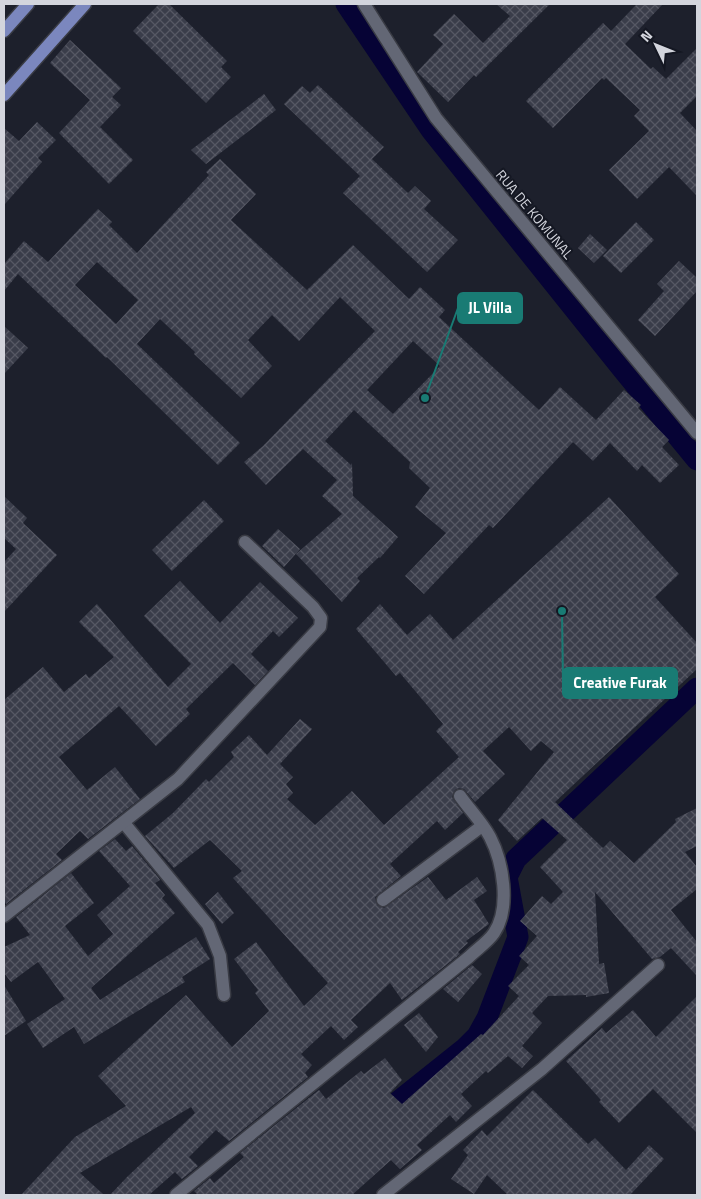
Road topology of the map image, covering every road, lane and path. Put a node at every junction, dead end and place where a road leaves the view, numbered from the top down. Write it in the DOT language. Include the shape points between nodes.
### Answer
graph roads {
  1 [pos="28,4"];
  2 [pos="85,4"];
  3 [pos="364,4"];
  4 [pos="4,31"];
  5 [pos="4,94"];
  6 [pos="697,433"];
  7 [pos="245,542"];
  8 [pos="460,796"];
  9 [pos="124,823"];
  10 [pos="482,826"];
  11 [pos="383,900"];
  12 [pos="4,916"];
  13 [pos="658,965"];
  14 [pos="224,995"];
  15 [pos="176,1195"];
  16 [pos="383,1195"];
  1 -- 4 [label="main road"];
  2 -- 5 [label="main road"];
  3 -- 6 [label="street, RUA DE KOMUNAL" via="436,118"];
  7 -- 9 [label="street" via="313,607 321,618 320,627 178,779"];
  8 -- 10 [label="street"];
  9 -- 12 [label="street"];
  9 -- 14 [label="street" via="208,925 220,956"];
  10 -- 11 [label="street"];
  10 -- 15 [label="street" via="499,859 503,884 503,910 494,933 469,957"];
  13 -- 16 [label="street" via="542,1070"];
}
